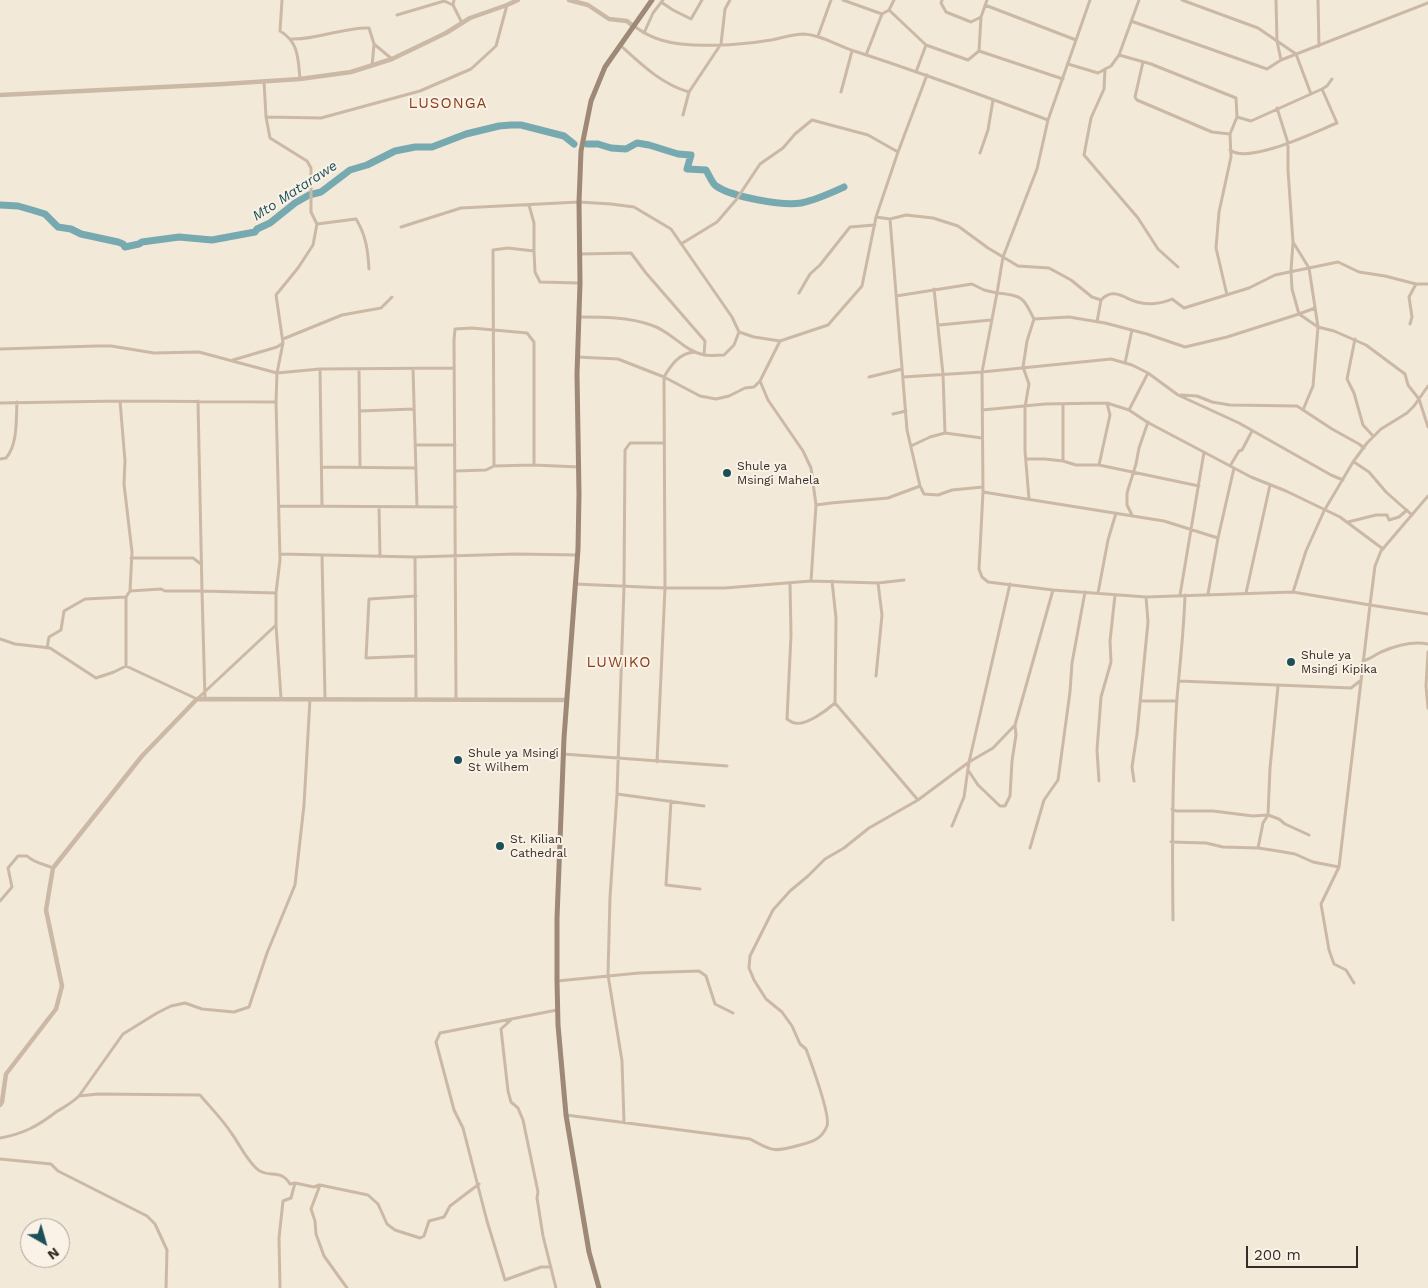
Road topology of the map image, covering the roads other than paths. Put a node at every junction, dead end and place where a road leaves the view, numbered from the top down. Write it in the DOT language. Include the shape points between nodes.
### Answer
graph roads {
  1 [pos="282,0"];
  2 [pos="454,0"];
  3 [pos="518,0"];
  4 [pos="569,0"];
  5 [pos="652,0"];
  6 [pos="702,0"];
  7 [pos="730,0"];
  8 [pos="831,0"];
  9 [pos="844,0"];
  10 [pos="894,0"];
  11 [pos="942,0"];
  12 [pos="986,0"];
  13 [pos="1090,0"];
  14 [pos="1139,0"];
  15 [pos="1182,0"];
  16 [pos="1276,0"];
  17 [pos="1318,0"];
  18 [pos="662,1"];
  19 [pos="1428,3"];
  20 [pos="453,5"];
  21 [pos="507,5"];
  22 [pos="985,5"];
  23 [pos="889,10"];
  24 [pos="882,14"];
  25 [pos="397,15"];
  26 [pos="981,17"];
  27 [pos="1131,21"];
  28 [pos="462,23"];
  29 [pos="633,26"];
  30 [pos="644,33"];
  31 [pos="818,36"];
  32 [pos="292,39"];
  33 [pos="1076,40"];
  34 [pos="1277,40"];
  35 [pos="374,44"];
  36 [pos="720,44"];
  37 [pos="619,45"];
  38 [pos="926,45"];
  39 [pos="1319,46"];
  40 [pos="852,51"];
  41 [pos="979,51"];
  42 [pos="1296,54"];
  43 [pos="866,55"];
  44 [pos="1118,55"];
  45 [pos="392,59"];
  46 [pos="1281,60"];
  47 [pos="1143,62"];
  48 [pos="1068,64"];
  49 [pos="372,66"];
  50 [pos="1105,69"];
  51 [pos="916,72"];
  52 [pos="927,75"];
  53 [pos="300,79"];
  54 [pos="1063,79"];
  55 [pos="1332,79"];
  56 [pos="264,81"];
  57 [pos="1322,89"];
  58 [pos="689,92"];
  59 [pos="840,92"];
  60 [pos="0,94"];
  61 [pos="1310,94"];
  62 [pos="993,100"];
  63 [pos="1277,108"];
  64 [pos="683,115"];
  65 [pos="266,117"];
  66 [pos="1237,117"];
  67 [pos="1048,120"];
  68 [pos="1230,134"];
  69 [pos="1288,143"];
  70 [pos="1230,150"];
  71 [pos="898,152"];
  72 [pos="980,153"];
  73 [pos="579,202"];
  74 [pos="529,205"];
  75 [pos="876,218"];
  76 [pos="890,218"];
  77 [pos="317,224"];
  78 [pos="875,224"];
  79 [pos="401,228"];
  80 [pos="1294,242"];
  81 [pos="681,244"];
  82 [pos="534,251"];
  83 [pos="580,254"];
  84 [pos="1003,257"];
  85 [pos="1178,267"];
  86 [pos="1309,268"];
  87 [pos="369,269"];
  88 [pos="1291,271"];
  89 [pos="580,283"];
  90 [pos="1416,284"];
  91 [pos="1428,284"];
  92 [pos="934,290"];
  93 [pos="799,293"];
  94 [pos="997,293"];
  95 [pos="1227,295"];
  96 [pos="896,296"];
  97 [pos="392,297"];
  98 [pos="1101,300"];
  99 [pos="1315,308"];
  100 [pos="1299,314"];
  101 [pos="578,316"];
  102 [pos="1034,319"];
  103 [pos="991,320"];
  104 [pos="1097,322"];
  105 [pos="1410,324"];
  106 [pos="939,325"];
  107 [pos="1318,327"];
  108 [pos="1132,330"];
  109 [pos="493,331"];
  110 [pos="739,332"];
  111 [pos="1355,339"];
  112 [pos="283,341"];
  113 [pos="780,341"];
  114 [pos="0,349"];
  115 [pos="696,352"];
  116 [pos="704,355"];
  117 [pos="577,357"];
  118 [pos="233,360"];
  119 [pos="1125,363"];
  120 [pos="1024,367"];
  121 [pos="454,368"];
  122 [pos="320,369"];
  123 [pos="359,369"];
  124 [pos="902,369"];
  125 [pos="413,370"];
  126 [pos="982,372"];
  127 [pos="1148,373"];
  128 [pos="277,374"];
  129 [pos="943,374"];
  130 [pos="664,377"];
  131 [pos="869,377"];
  132 [pos="903,377"];
  133 [pos="760,381"];
  134 [pos="1428,386"];
  135 [pos="1178,395"];
  136 [pos="1419,399"];
  137 [pos="120,401"];
  138 [pos="17,402"];
  139 [pos="198,402"];
  140 [pos="276,402"];
  141 [pos="0,403"];
  142 [pos="1107,403"];
  143 [pos="1063,404"];
  144 [pos="1025,406"];
  145 [pos="414,409"];
  146 [pos="982,410"];
  147 [pos="1129,410"];
  148 [pos="1303,410"];
  149 [pos="360,411"];
  150 [pos="906,411"];
  151 [pos="893,414"];
  152 [pos="1427,418"];
  153 [pos="1148,422"];
  154 [pos="1428,427"];
  155 [pos="1252,431"];
  156 [pos="945,433"];
  157 [pos="1373,436"];
  158 [pos="982,438"];
  159 [pos="664,443"];
  160 [pos="415,445"];
  161 [pos="455,445"];
  162 [pos="911,446"];
  163 [pos="1364,448"];
  164 [pos="1204,452"];
  165 [pos="0,459"];
  166 [pos="1026,459"];
  167 [pos="1064,461"];
  168 [pos="1353,462"];
  169 [pos="534,465"];
  170 [pos="1099,465"];
  171 [pos="494,466"];
  172 [pos="1230,466"];
  173 [pos="321,467"];
  174 [pos="360,467"];
  175 [pos="578,467"];
  176 [pos="416,468"];
  177 [pos="1234,468"];
  178 [pos="455,470"];
  179 [pos="1133,472"];
  180 [pos="1344,480"];
  181 [pos="1270,485"];
  182 [pos="920,486"];
  183 [pos="1199,486"];
  184 [pos="983,487"];
  185 [pos="983,492"];
  186 [pos="1428,496"];
  187 [pos="1029,499"];
  188 [pos="816,505"];
  189 [pos="280,506"];
  190 [pos="322,506"];
  191 [pos="379,507"];
  192 [pos="417,507"];
  193 [pos="456,507"];
  194 [pos="1408,510"];
  195 [pos="1324,511"];
  196 [pos="1116,513"];
  197 [pos="1412,514"];
  198 [pos="1133,516"];
  199 [pos="1348,522"];
  200 [pos="1192,531"];
  201 [pos="1218,538"];
  202 [pos="1382,549"];
  203 [pos="280,554"];
  204 [pos="322,555"];
  205 [pos="578,555"];
  206 [pos="456,556"];
  207 [pos="380,557"];
  208 [pos="416,557"];
  209 [pos="131,558"];
  210 [pos="201,564"];
  211 [pos="904,580"];
  212 [pos="810,581"];
  213 [pos="832,581"];
  214 [pos="878,583"];
  215 [pos="575,584"];
  216 [pos="790,584"];
  217 [pos="1010,584"];
  218 [pos="624,586"];
  219 [pos="665,588"];
  220 [pos="1052,590"];
  221 [pos="130,591"];
  222 [pos="202,592"];
  223 [pos="1085,592"];
  224 [pos="1293,592"];
  225 [pos="276,593"];
  226 [pos="1098,593"];
  227 [pos="1246,593"];
  228 [pos="1115,594"];
  229 [pos="1208,594"];
  230 [pos="1180,595"];
  231 [pos="1185,595"];
  232 [pos="416,596"];
  233 [pos="126,597"];
  234 [pos="1146,597"];
  235 [pos="1370,605"];
  236 [pos="1428,614"];
  237 [pos="276,626"];
  238 [pos="0,639"];
  239 [pos="1428,644"];
  240 [pos="47,648"];
  241 [pos="1428,652"];
  242 [pos="416,656"];
  243 [pos="1363,660"];
  244 [pos="126,666"];
  245 [pos="1427,671"];
  246 [pos="876,676"];
  247 [pos="1360,680"];
  248 [pos="1179,681"];
  249 [pos="1278,686"];
  250 [pos="205,692"];
  251 [pos="281,698"];
  252 [pos="310,698"];
  253 [pos="324,698"];
  254 [pos="197,699"];
  255 [pos="205,699"];
  256 [pos="416,699"];
  257 [pos="456,699"];
  258 [pos="566,700"];
  259 [pos="1140,701"];
  260 [pos="1177,701"];
  261 [pos="835,703"];
  262 [pos="1428,708"];
  263 [pos="1015,726"];
  264 [pos="563,754"];
  265 [pos="618,758"];
  266 [pos="657,762"];
  267 [pos="969,762"];
  268 [pos="727,766"];
  269 [pos="968,770"];
  270 [pos="1099,780"];
  271 [pos="1134,781"];
  272 [pos="617,794"];
  273 [pos="918,800"];
  274 [pos="671,801"];
  275 [pos="704,806"];
  276 [pos="1172,809"];
  277 [pos="1268,815"];
  278 [pos="952,826"];
  279 [pos="1309,835"];
  280 [pos="1172,842"];
  281 [pos="1030,848"];
  282 [pos="1258,848"];
  283 [pos="1339,867"];
  284 [pos="53,868"];
  285 [pos="700,889"];
  286 [pos="0,901"];
  287 [pos="1173,920"];
  288 [pos="608,975"];
  289 [pos="556,981"];
  290 [pos="1354,983"];
  291 [pos="558,1010"];
  292 [pos="733,1013"];
  293 [pos="512,1019"];
  294 [pos="79,1096"];
  295 [pos="0,1105"];
  296 [pos="566,1114"];
  297 [pos="624,1122"];
  298 [pos="0,1138"];
  299 [pos="0,1160"];
  300 [pos="296,1183"];
  301 [pos="479,1184"];
  302 [pos="320,1185"];
  303 [pos="550,1267"];
  304 [pos="166,1288"];
  305 [pos="280,1288"];
  306 [pos="347,1288"];
  307 [pos="556,1288"];
  308 [pos="599,1288"];
  1 -- 32 [label="street" via="280,31"];
  2 -- 20 [label="street"];
  3 -- 21 [label="street"];
  4 -- 29 [label="street" via="588,6 609,19 627,21"];
  5 -- 29 [label="main road"];
  6 -- 18 [label="street" via="691,19"];
  7 -- 36 [label="street" via="725,8"];
  8 -- 31 [label="street"];
  9 -- 24 [label="street"];
  10 -- 23 [label="street"];
  11 -- 26 [label="street" via="946,12 971,22"];
  12 -- 22 [label="street"];
  13 -- 33 [label="street"];
  14 -- 27 [label="street"];
  15 -- 34 [label="street" via="1258,28"];
  16 -- 34 [label="street"];
  17 -- 39 [label="street"];
  18 -- 30 [label="street"];
  19 -- 39 [label="street"];
  20 -- 25 [label="street" via="444,1"];
  20 -- 28 [label="street"];
  21 -- 28 [label="street"];
  21 -- 65 [label="street" via="496,46 471,69 420,91 321,118"];
  22 -- 26 [label="street"];
  22 -- 33 [label="street"];
  23 -- 24 [label="street"];
  23 -- 38 [label="street"];
  24 -- 43 [label="street"];
  26 -- 41 [label="street"];
  27 -- 44 [label="street"];
  27 -- 46 [label="street" via="1267,69"];
  28 -- 45 [label="street"];
  29 -- 30 [label="street"];
  29 -- 37 [label="main road"];
  30 -- 36 [label="street" via="675,43"];
  31 -- 36 [label="street" via="803,34"];
  31 -- 40 [label="street"];
  32 -- 35 [label="street" via="369,28"];
  32 -- 53 [label="street" via="298,56"];
  33 -- 48 [label="street"];
  34 -- 42 [label="street"];
  34 -- 46 [label="street"];
  35 -- 45 [label="street"];
  35 -- 49 [label="street"];
  36 -- 58 [label="street"];
  37 -- 58 [label="street" via="653,74 674,88"];
  37 -- 73 [label="main road" via="591,101 581,151"];
  38 -- 41 [label="street" via="968,60"];
  38 -- 51 [label="street"];
  39 -- 42 [label="street"];
  40 -- 43 [label="street"];
  40 -- 59 [label="street"];
  41 -- 54 [label="street"];
  42 -- 46 [label="street"];
  42 -- 61 [label="street"];
  43 -- 51 [label="street"];
  44 -- 47 [label="street"];
  44 -- 50 [label="street"];
  45 -- 49 [label="street"];
  47 -- 66 [label="street" via="1236,98"];
  47 -- 68 [label="street" via="1137,100 1212,132"];
  48 -- 50 [label="street" via="1098,72"];
  48 -- 54 [label="street"];
  49 -- 53 [label="street"];
  50 -- 85 [label="street" via="1104,89 1091,118 1084,155 1138,218 1158,249"];
  51 -- 52 [label="street"];
  52 -- 62 [label="street"];
  52 -- 71 [label="street"];
  53 -- 56 [label="street"];
  54 -- 67 [label="street"];
  55 -- 57 [label="street"];
  56 -- 60 [label="street"];
  56 -- 65 [label="street"];
  57 -- 61 [label="street"];
  57 -- 69 [label="street" via="1337,123"];
  58 -- 64 [label="street"];
  61 -- 63 [label="street"];
  62 -- 67 [label="street"];
  62 -- 72 [label="street"];
  63 -- 66 [label="street" via="1251,121"];
  63 -- 69 [label="street"];
  65 -- 77 [label="street" via="270,138 307,161 311,168 311,212"];
  66 -- 68 [label="street"];
  67 -- 84 [label="street" via="1037,169"];
  68 -- 70 [label="street"];
  69 -- 70 [label="street" via="1248,154"];
  69 -- 80 [label="street"];
  70 -- 95 [label="street" via="1216,248"];
  71 -- 75 [label="street"];
  71 -- 81 [label="street" via="868,136 812,120 783,148 760,164 736,200 716,222"];
  73 -- 74 [label="street"];
  73 -- 81 [label="street" via="634,207 671,229"];
  73 -- 83 [label="main road"];
  74 -- 79 [label="street" via="461,208"];
  74 -- 82 [label="street" via="534,223"];
  75 -- 76 [label="street"];
  75 -- 78 [label="street"];
  76 -- 84 [label="street" via="906,215 933,218 958,226"];
  76 -- 96 [label="street"];
  77 -- 87 [label="street" via="356,219 368,246"];
  77 -- 112 [label="street" via="313,245 276,295"];
  78 -- 93 [label="street" via="850,227 810,274"];
  78 -- 113 [label="street" via="862,286 828,326"];
  80 -- 86 [label="street"];
  80 -- 88 [label="street"];
  81 -- 110 [label="street"];
  82 -- 89 [label="street" via="540,282"];
  82 -- 109 [label="street" via="494,250"];
  83 -- 89 [label="main road"];
  83 -- 116 [label="street" via="631,252 704,341"];
  84 -- 94 [label="street"];
  84 -- 98 [label="street" via="1018,266 1048,268"];
  86 -- 88 [label="street"];
  86 -- 90 [label="street" via="1338,262 1359,272"];
  86 -- 99 [label="street"];
  88 -- 95 [label="street"];
  88 -- 100 [label="street"];
  89 -- 101 [label="main road"];
  90 -- 91 [label="street"];
  90 -- 105 [label="street" via="1409,297"];
  92 -- 94 [label="street" via="972,284"];
  92 -- 96 [label="street"];
  92 -- 106 [label="street"];
  94 -- 102 [label="street" via="1024,300"];
  94 -- 103 [label="street"];
  95 -- 98 [label="street" via="1184,308 1172,299 1164,303 1138,303 1116,293"];
  96 -- 124 [label="street"];
  97 -- 112 [label="street" via="381,308 342,315"];
  98 -- 104 [label="street"];
  99 -- 100 [label="street"];
  99 -- 107 [label="street"];
  100 -- 107 [label="street"];
  100 -- 108 [label="street" via="1227,338 1185,347"];
  101 -- 115 [label="street" via="651,325 668,332"];
  101 -- 117 [label="main road"];
  102 -- 104 [label="street" via="1069,317"];
  102 -- 120 [label="street" via="1027,340"];
  103 -- 106 [label="street"];
  103 -- 126 [label="street"];
  104 -- 108 [label="street"];
  106 -- 129 [label="street"];
  107 -- 111 [label="street"];
  107 -- 148 [label="street" via="1313,386"];
  108 -- 119 [label="street"];
  109 -- 121 [label="street" via="455,329"];
  109 -- 169 [label="street" via="527,333 534,342"];
  109 -- 171 [label="street"];
  110 -- 113 [label="street"];
  110 -- 116 [label="street" via="734,345 724,355"];
  111 -- 136 [label="street" via="1405,374 1408,385"];
  111 -- 157 [label="street" via="1347,379 1363,425"];
  112 -- 118 [label="street" via="278,347"];
  112 -- 128 [label="street"];
  113 -- 133 [label="street"];
  114 -- 118 [label="street" via="110,346 154,353 199,352"];
  115 -- 116 [label="street"];
  115 -- 130 [label="street" via="678,357"];
  117 -- 130 [label="street" via="618,359"];
  117 -- 175 [label="main road"];
  118 -- 128 [label="street"];
  119 -- 120 [label="street" via="1111,359"];
  119 -- 127 [label="street"];
  120 -- 126 [label="street"];
  120 -- 144 [label="street" via="1029,384"];
  121 -- 125 [label="street"];
  121 -- 161 [label="street"];
  122 -- 123 [label="street"];
  122 -- 128 [label="street"];
  122 -- 173 [label="street"];
  123 -- 125 [label="street"];
  123 -- 149 [label="street"];
  124 -- 131 [label="street"];
  124 -- 132 [label="street"];
  125 -- 145 [label="street"];
  126 -- 129 [label="street"];
  126 -- 146 [label="street"];
  127 -- 135 [label="street"];
  127 -- 147 [label="street"];
  128 -- 140 [label="street"];
  129 -- 132 [label="street"];
  129 -- 156 [label="street"];
  130 -- 133 [label="street" via="700,396 716,399 754,387"];
  130 -- 159 [label="street"];
  132 -- 150 [label="street"];
  133 -- 188 [label="street" via="768,400 811,468"];
  134 -- 136 [label="street"];
  135 -- 148 [label="street" via="1197,396 1230,405 1297,406"];
  135 -- 155 [label="street"];
  136 -- 152 [label="street"];
  136 -- 157 [label="street" via="1407,413"];
  137 -- 138 [label="street"];
  137 -- 139 [label="street"];
  137 -- 209 [label="street"];
  138 -- 141 [label="street"];
  138 -- 165 [label="street" via="10,452 6,458"];
  139 -- 140 [label="street"];
  139 -- 210 [label="street"];
  140 -- 189 [label="street"];
  142 -- 143 [label="street"];
  142 -- 147 [label="street"];
  142 -- 170 [label="street" via="1110,415"];
  143 -- 144 [label="street"];
  143 -- 167 [label="street"];
  144 -- 146 [label="street"];
  144 -- 166 [label="street"];
  145 -- 149 [label="street"];
  145 -- 160 [label="street"];
  146 -- 158 [label="street"];
  147 -- 153 [label="street"];
  148 -- 163 [label="street"];
  149 -- 174 [label="street"];
  150 -- 151 [label="street"];
  150 -- 162 [label="street"];
  152 -- 154 [label="street"];
  153 -- 164 [label="street"];
  153 -- 179 [label="street"];
  155 -- 172 [label="street"];
  155 -- 180 [label="street"];
  156 -- 158 [label="street"];
  156 -- 162 [label="street"];
  157 -- 163 [label="street"];
  158 -- 184 [label="street"];
  159 -- 218 [label="street" via="630,443 625,450"];
  159 -- 219 [label="street"];
  160 -- 161 [label="street"];
  160 -- 176 [label="street"];
  161 -- 178 [label="street"];
  162 -- 182 [label="street"];
  163 -- 168 [label="street"];
  164 -- 172 [label="street"];
  164 -- 183 [label="street"];
  166 -- 167 [label="street"];
  166 -- 187 [label="street"];
  167 -- 170 [label="street" via="1076,466"];
  168 -- 180 [label="street"];
  168 -- 194 [label="street" via="1369,472"];
  169 -- 171 [label="street"];
  169 -- 175 [label="street"];
  170 -- 179 [label="street"];
  171 -- 178 [label="street" via="486,470"];
  172 -- 177 [label="street"];
  173 -- 174 [label="street"];
  173 -- 190 [label="street"];
  174 -- 176 [label="street"];
  175 -- 205 [label="main road"];
  176 -- 192 [label="street"];
  177 -- 181 [label="street"];
  177 -- 201 [label="street"];
  178 -- 193 [label="street"];
  179 -- 183 [label="street"];
  179 -- 198 [label="street" via="1126,500"];
  180 -- 195 [label="street"];
  181 -- 195 [label="street"];
  181 -- 227 [label="street"];
  182 -- 184 [label="street" via="924,494 938,495"];
  182 -- 188 [label="street" via="888,498"];
  183 -- 200 [label="street"];
  184 -- 185 [label="street"];
  185 -- 187 [label="street"];
  185 -- 217 [label="street" via="979,569 988,582"];
  186 -- 197 [label="street"];
  187 -- 196 [label="street"];
  188 -- 212 [label="street"];
  189 -- 190 [label="street"];
  189 -- 203 [label="street"];
  190 -- 191 [label="street"];
  191 -- 192 [label="street"];
  191 -- 207 [label="street"];
  192 -- 193 [label="street"];
  193 -- 206 [label="street"];
  194 -- 197 [label="street"];
  194 -- 199 [label="street" via="1399,518 1390,520 1387,515 1376,515"];
  195 -- 199 [label="street"];
  195 -- 224 [label="street" via="1306,551"];
  196 -- 198 [label="street"];
  196 -- 226 [label="street"];
  197 -- 202 [label="street"];
  198 -- 200 [label="street" via="1164,521"];
  199 -- 202 [label="street"];
  200 -- 201 [label="street"];
  200 -- 230 [label="street"];
  201 -- 229 [label="street"];
  202 -- 235 [label="street" via="1375,566"];
  203 -- 204 [label="street"];
  203 -- 225 [label="street"];
  204 -- 207 [label="street"];
  204 -- 253 [label="street"];
  205 -- 206 [label="street"];
  205 -- 215 [label="main road"];
  206 -- 208 [label="street"];
  206 -- 257 [label="street"];
  207 -- 208 [label="street"];
  208 -- 232 [label="street"];
  209 -- 210 [label="street" via="193,558"];
  209 -- 221 [label="street"];
  210 -- 222 [label="street"];
  211 -- 214 [label="street"];
  212 -- 213 [label="street"];
  212 -- 216 [label="street"];
  213 -- 214 [label="street"];
  213 -- 261 [label="street" via="836,618"];
  214 -- 246 [label="street" via="882,614"];
  215 -- 218 [label="street"];
  215 -- 258 [label="main road"];
  216 -- 219 [label="street"];
  216 -- 261 [label="street" via="787,719 795,724 805,722"];
  217 -- 220 [label="street"];
  217 -- 267 [label="street"];
  218 -- 219 [label="street"];
  218 -- 265 [label="street"];
  219 -- 266 [label="street"];
  220 -- 223 [label="street"];
  220 -- 263 [label="street"];
  221 -- 222 [label="street"];
  221 -- 233 [label="street"];
  222 -- 225 [label="street"];
  222 -- 250 [label="street"];
  223 -- 226 [label="street"];
  223 -- 281 [label="street" via="1072,663 1058,780 1044,800"];
  224 -- 227 [label="street"];
  224 -- 235 [label="street"];
  225 -- 237 [label="street"];
  226 -- 228 [label="street"];
  227 -- 229 [label="street"];
  228 -- 234 [label="street"];
  228 -- 270 [label="street" via="1111,662 1101,697 1097,750"];
  229 -- 231 [label="street"];
  230 -- 231 [label="street"];
  230 -- 234 [label="street"];
  231 -- 248 [label="street"];
  232 -- 242 [label="street"];
  232 -- 242 [label="street" via="369,599 366,658"];
  233 -- 240 [label="street" via="85,599 64,612 61,630 49,637"];
  233 -- 244 [label="street"];
  234 -- 259 [label="street" via="1148,622"];
  235 -- 236 [label="street"];
  235 -- 243 [label="street"];
  237 -- 250 [label="street"];
  237 -- 251 [label="street"];
  238 -- 240 [label="street"];
  239 -- 243 [label="street" via="1407,644"];
  240 -- 244 [label="street" via="96,678"];
  241 -- 245 [label="street"];
  242 -- 256 [label="street"];
  243 -- 247 [label="street"];
  244 -- 254 [label="street"];
  245 -- 262 [label="street"];
  247 -- 249 [label="street" via="1351,688"];
  247 -- 283 [label="street"];
  248 -- 249 [label="street"];
  248 -- 260 [label="street"];
  249 -- 277 [label="street"];
  250 -- 254 [label="street"];
  250 -- 255 [label="street"];
  251 -- 252 [label="street"];
  251 -- 255 [label="street"];
  252 -- 253 [label="street"];
  252 -- 294 [label="street" via="304,805 295,885 249,1007 234,1012 202,1010 185,1002 156,1013 123,1034"];
  253 -- 256 [label="street"];
  254 -- 255 [label="street"];
  254 -- 284 [label="street" via="142,756"];
  256 -- 257 [label="street"];
  257 -- 258 [label="street"];
  258 -- 264 [label="main road"];
  259 -- 260 [label="street"];
  259 -- 271 [label="street" via="1132,767"];
  260 -- 276 [label="street"];
  261 -- 273 [label="street"];
  263 -- 267 [label="street" via="993,748"];
  263 -- 269 [label="street" via="1010,796 1005,806 1000,806 978,785"];
  264 -- 265 [label="street"];
  264 -- 289 [label="main road"];
  265 -- 266 [label="street"];
  265 -- 272 [label="street"];
  266 -- 268 [label="street"];
  267 -- 269 [label="street"];
  267 -- 273 [label="street"];
  269 -- 278 [label="street" via="964,797"];
  272 -- 274 [label="street"];
  272 -- 288 [label="street"];
  273 -- 297 [label="street" via="869,828 825,859 790,891 773,910 750,956 749,968 754,980 766,999 782,1012 806,1049 825,1107 828,1124 822,1135 815,1141 772,1151 750,1139"];
  274 -- 275 [label="street"];
  274 -- 285 [label="street" via="666,885"];
  276 -- 277 [label="street"];
  276 -- 280 [label="street"];
  277 -- 279 [label="street"];
  277 -- 282 [label="street"];
  280 -- 282 [label="street"];
  280 -- 287 [label="street"];
  282 -- 283 [label="street" via="1295,854"];
  283 -- 290 [label="street" via="1320,904 1334,964 1346,970"];
  284 -- 286 [label="street" via="35,863 27,856 18,856 8,868 12,888"];
  284 -- 295 [label="street" via="46,910 62,986 56,1009 6,1074"];
  288 -- 289 [label="street"];
  288 -- 292 [label="street" via="699,970 706,976 715,1004"];
  288 -- 297 [label="street" via="622,1061"];
  289 -- 291 [label="main road"];
  291 -- 293 [label="street"];
  291 -- 296 [label="main road"];
  293 -- 301 [label="street" via="440,1033 436,1042"];
  293 -- 303 [label="street" via="501,1029 508,1091 523,1120"];
  294 -- 298 [label="street" via="43,1123"];
  294 -- 300 [label="street" via="200,1095 260,1171 275,1173 290,1184"];
  296 -- 297 [label="street"];
  296 -- 308 [label="main road" via="589,1252"];
  299 -- 304 [label="street" via="51,1164 58,1171 147,1216 155,1224 167,1250"];
  300 -- 302 [label="street"];
  300 -- 305 [label="street" via="291,1198 283,1201 279,1224"];
  301 -- 302 [label="street" via="450,1206 444,1217 429,1221 424,1236 420,1238 387,1224 378,1204 368,1196"];
  301 -- 303 [label="street" via="505,1280"];
  302 -- 306 [label="street" via="311,1209 316,1234 324,1256"];
  303 -- 307 [label="street"];
}
